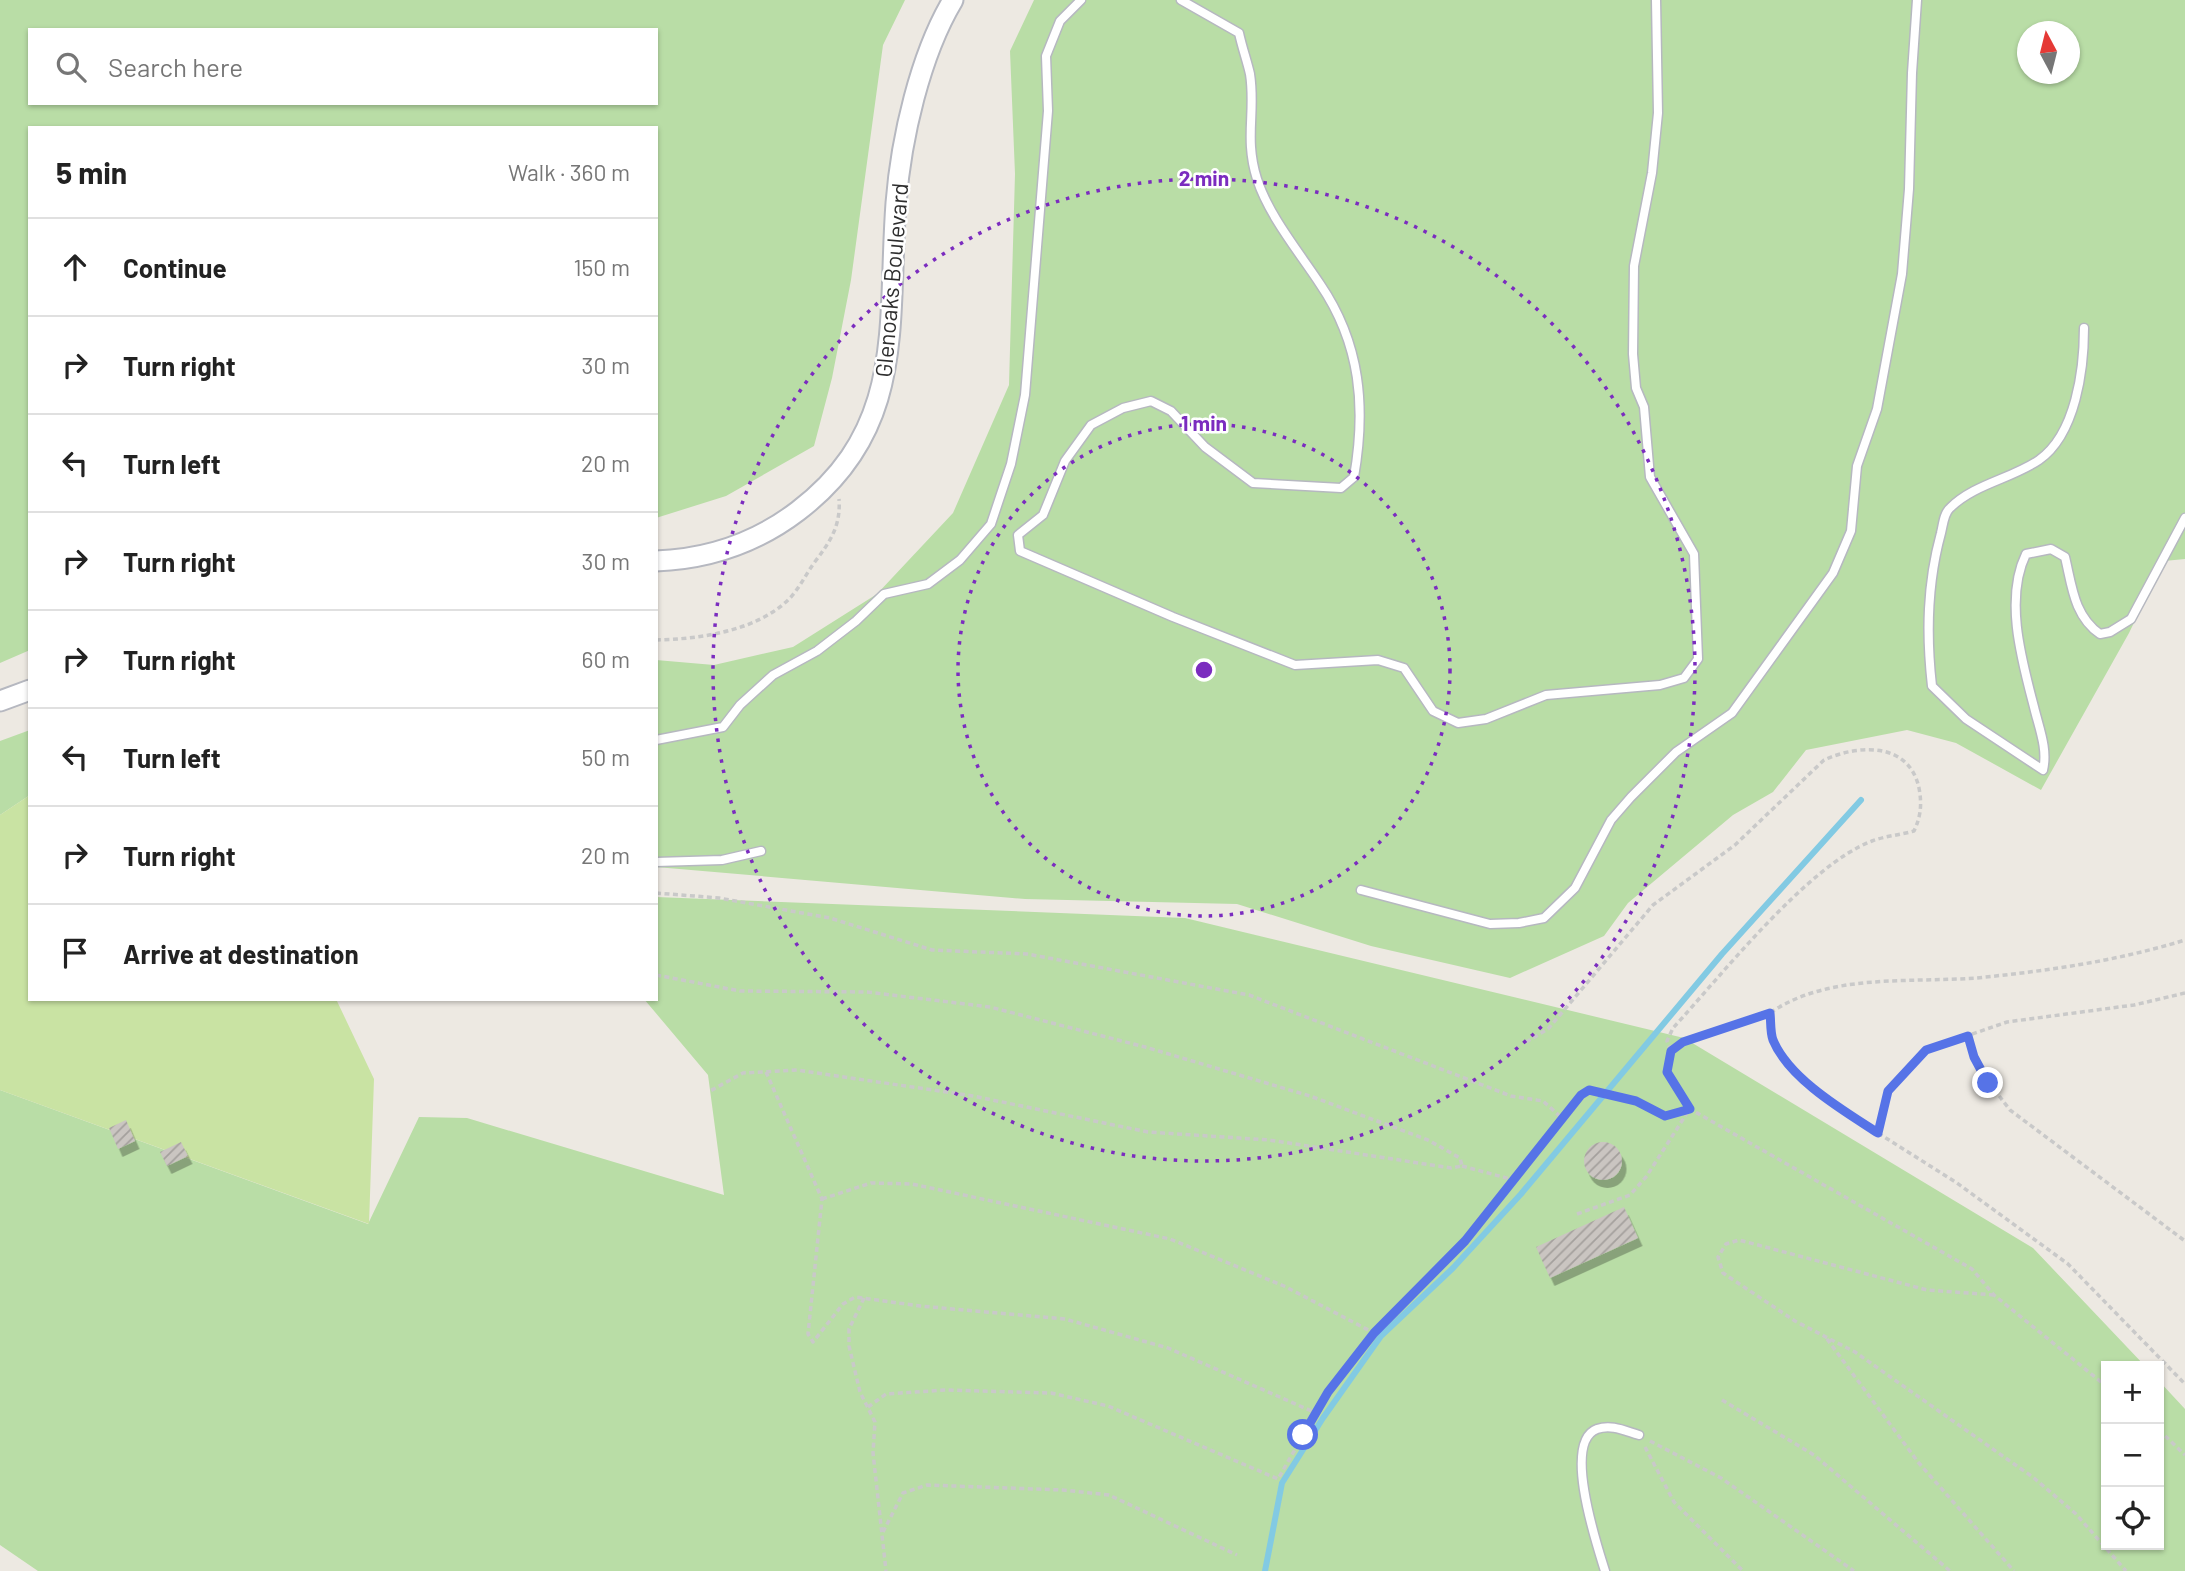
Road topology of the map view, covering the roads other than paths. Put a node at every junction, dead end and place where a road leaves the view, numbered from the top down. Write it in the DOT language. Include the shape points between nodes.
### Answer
graph roads {
  1 [pos="953,0"];
  2 [pos="1081,0"];
  3 [pos="1181,0"];
  4 [pos="1656,0"];
  5 [pos="1917,0"];
  6 [pos="2084,328"];
  7 [pos="2185,518"];
  8 [pos="658,561"];
  9 [pos="28,691"];
  10 [pos="0,701"];
  11 [pos="658,740"];
  12 [pos="761,851"];
  13 [pos="658,862"];
  14 [pos="1361,890"];
  15 [pos="1639,1435"];
  16 [pos="1605,1571"];
  1 -- 8 [label="street, Glenoaks Boulevard" via="908,118 896,201 892,316 883,384 870,426 851,460 821,494 781,525 735,547 693,559"];
  2 -- 11 [label="lane" via="1060,21 1046,56 1048,111 1025,395 1011,464 991,524 960,560 928,584 884,594 817,651 773,675 723,727"];
  3 -- 4 [label="lane" via="1239,33 1250,76 1248,147 1258,183 1323,288 1351,347 1361,389 1354,477 1341,488 1253,483 1205,447 1171,411 1151,401 1123,408 1091,425 1065,461 1043,514 1017,535 1020,551 1295,665 1378,660 1404,668 1433,711 1458,723 1486,719 1546,695 1660,685 1684,678 1698,659 1694,554 1650,477 1644,407 1636,388 1634,266 1658,113"];
  5 -- 14 [label="lane" via="1902,274 1877,409 1857,466 1851,531 1833,572 1732,713 1676,752 1631,797 1611,820 1575,888 1544,918 1490,924"];
  6 -- 7 [label="lane" via="2084,369 2066,427 2040,459 1948,509 1931,569 1927,638 1932,686 1966,719 2043,771 2046,756 2015,607 2019,569 2026,554 2051,549 2065,557 2086,624 2100,634 2110,632 2131,619"];
  9 -- 10 [label="street"];
  12 -- 13 [label="lane" via="722,860"];
  15 -- 16 [label="lane" via="1615,1427 1596,1429 1585,1439 1581,1461 1585,1494"];
}
